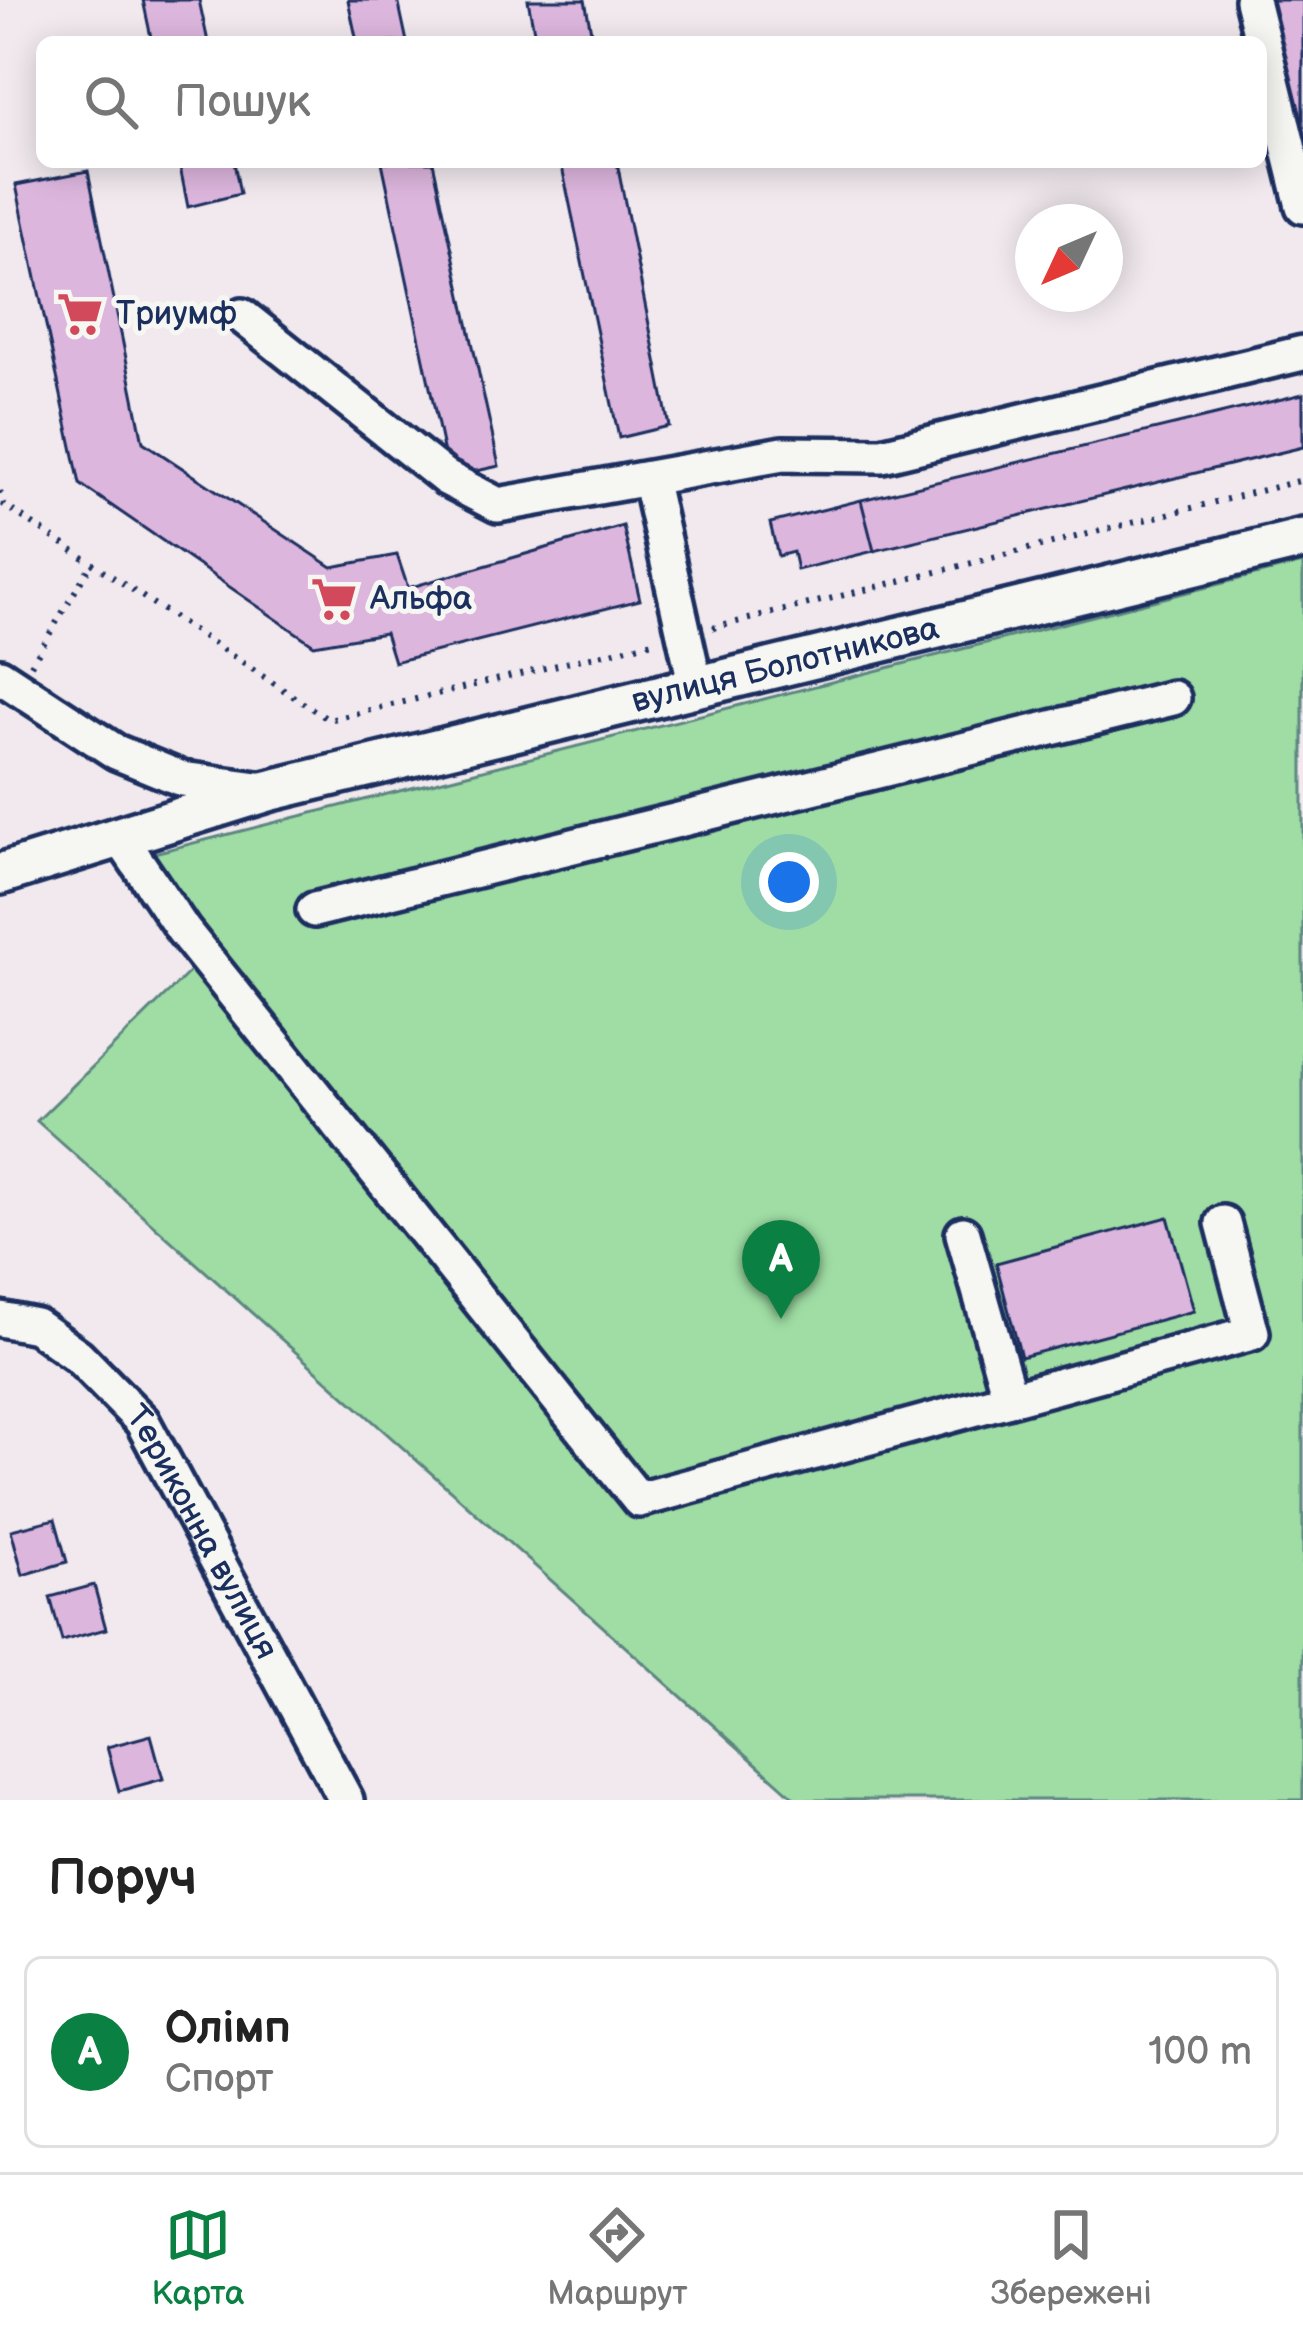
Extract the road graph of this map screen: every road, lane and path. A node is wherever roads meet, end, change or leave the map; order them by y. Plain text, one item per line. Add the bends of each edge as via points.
1 (1252, 0) edge
2 (1261, 36) edge
3 (1267, 61) edge
4 (1303, 206) edge
5 (242, 316) dead end
6 (1303, 353) edge
7 (1303, 480) edge
8 (650, 482) junction
9 (0, 491) edge
10 (1303, 539) edge
11 (92, 563) junction
12 (684, 635) junction
13 (9, 682) edge
14 (696, 687) junction
15 (1173, 698) dead end
16 (268, 790) junction
17 (120, 837) junction
18 (0, 874) edge
19 (314, 910) dead end
20 (1223, 1223) dead end
21 (963, 1234) dead end
22 (0, 1319) edge
23 (1010, 1399) junction
24 (346, 1800) edge

1 - 2 street
3 - 4 street
5 - 8 street via 475,497 518,506
6 - 8 street via 882,455 783,454
7 - 12 path
8 - 12 street
9 - 11 path via 4,506
10 - 14 main road, вулиця Болотникова
11 - 12 path via 329,720
11 - 13 path
12 - 14 street
13 - 16 street via 138,761 182,778
14 - 16 main road, вулиця Болотникова
15 - 19 street
16 - 17 main road, вулиця Болотникова
17 - 18 main road, вулиця Болотникова
17 - 23 street via 183,930 639,1500
20 - 23 street via 1252,1333
21 - 23 street
22 - 24 street, Териконна вулиця via 36,1326 78,1356 142,1421

